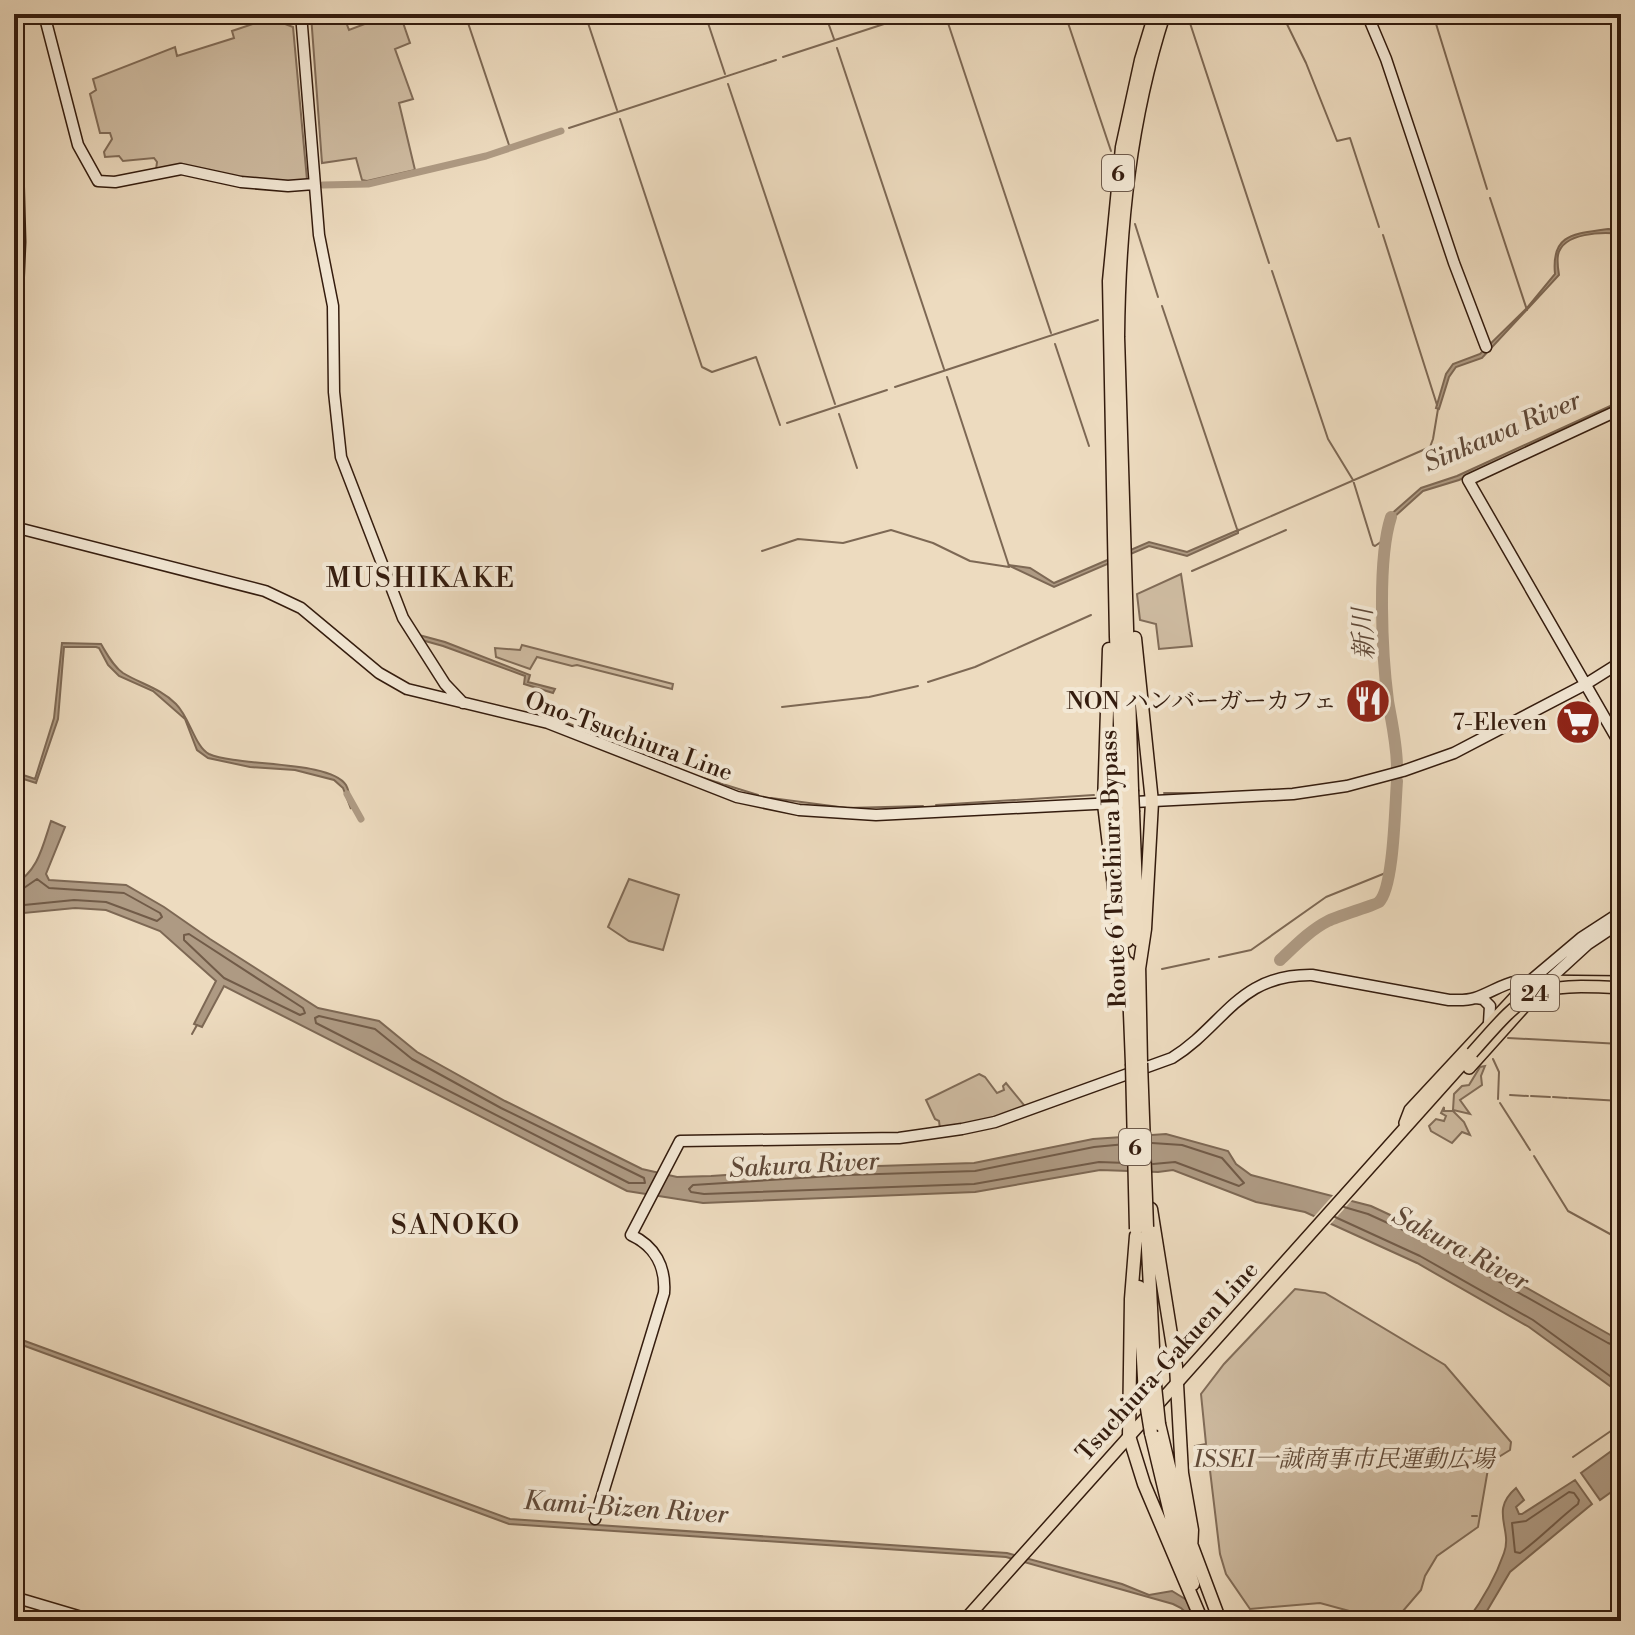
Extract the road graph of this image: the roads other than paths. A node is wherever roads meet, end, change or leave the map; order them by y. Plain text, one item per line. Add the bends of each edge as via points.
1 (44, 14) edge
2 (301, 14) edge
3 (1155, 14) edge
4 (1164, 14) edge
5 (1367, 14) edge
6 (14, 58) edge
7 (314, 184) junction
8 (1113, 337) junction
9 (1486, 347) dead end
10 (14, 359) edge
11 (1621, 409) edge
12 (14, 527) edge
13 (1120, 580) junction
14 (1122, 636) junction
15 (1621, 662) edge
16 (1586, 684) junction
17 (463, 703) junction
18 (1621, 746) edge
19 (1152, 802) junction
20 (1104, 804) junction
21 (1621, 912) edge
22 (1621, 922) edge
23 (1134, 970) junction
24 (1530, 981) junction
25 (1545, 983) junction
26 (1621, 987) edge
27 (1476, 998) junction
28 (1489, 1023) junction
29 (1136, 1064) junction
30 (1399, 1134) junction
31 (1143, 1230) junction
32 (1177, 1382) junction
33 (1155, 1429) junction
34 (1129, 1436) junction
35 (595, 1519) dead end
36 (1191, 1551) junction
37 (1189, 1584) junction
38 (14, 1597) edge
39 (964, 1620) edge
40 (95, 1621) edge
41 (1202, 1621) edge
42 (1209, 1621) edge
43 (1220, 1621) edge

1 - 7 street via 78,145 98,181 181,169 241,182
2 - 7 street
3 - 8 highway, 6 via 1117,180 1109,281
4 - 8 highway, 6 via 1127,175
5 - 9 street
6 - 10 highway via 19,242
7 - 17 street via 333,306 341,457 403,618
8 - 13 highway, 6
11 - 16 street via 1468,480
12 - 17 street, Ono-Tsuchiura Line via 265,591 301,608 393,683
13 - 14 highway, 6 via 1130,602
13 - 14 highway, 6 via 1110,627
14 - 19 highway
14 - 20 highway
14 - 23 highway, Route 6 Tsuchiura Bypass / 6, bridge
15 - 16 street, Ono-Tsuchiura Line
16 - 18 street
16 - 19 street, Ono-Tsuchiura Line via 1454,753 1383,777 1293,794
17 - 20 street, Ono-Tsuchiura Line via 548,723 713,789 781,807 876,815
19 - 20 street, Ono-Tsuchiura Line
19 - 23 highway via 1145,929
20 - 23 highway via 1122,953
21 - 24 street
22 - 25 street
23 - 29 highway, Route 6 Tsuchiura Bypass / 6
24 - 25 main road, 24
24 - 27 street via 1506,984
24 - 28 main road, Tsuchiura-Gakuen Line / 24
25 - 26 main road, 24
25 - 30 main road, Tsuchiura-Gakuen Line / 24 via 1415,1124
26 - 30 main road, 24, bridge via 1562,985 1532,994 1510,1011
27 - 28 street via 1490,1006
27 - 35 street via 1449,1000 1298,975 1248,991 1172,1058 995,1122 899,1138 680,1141 634,1230 656,1256 664,1293
28 - 30 main road, Tsuchiura-Gakuen Line / 24 via 1410,1110
29 - 31 highway, Route 6 Tsuchiura Bypass / 6, bridge
29 - 31 highway, Route 6 Tsuchiura Bypass / 6, bridge
30 - 32 main road, Tsuchiura-Gakuen Line / 24
31 - 32 highway
31 - 33 highway, Route 6 Tsuchiura Bypass / 6, bridge
31 - 34 highway via 1131,1299
32 - 34 main road, Tsuchiura-Gakuen Line / 24
32 - 36 highway
33 - 36 highway, Route 6 Tsuchiura Bypass / 6
33 - 37 highway, Route 6 Tsuchiura Bypass / 6
34 - 37 highway via 1144,1484
34 - 39 main road, Tsuchiura-Gakuen Line / 24
36 - 43 highway, Route 6 Tsuchiura Bypass / 6
37 - 41 highway
37 - 42 highway, Route 6 Tsuchiura Bypass / 6
38 - 40 street

